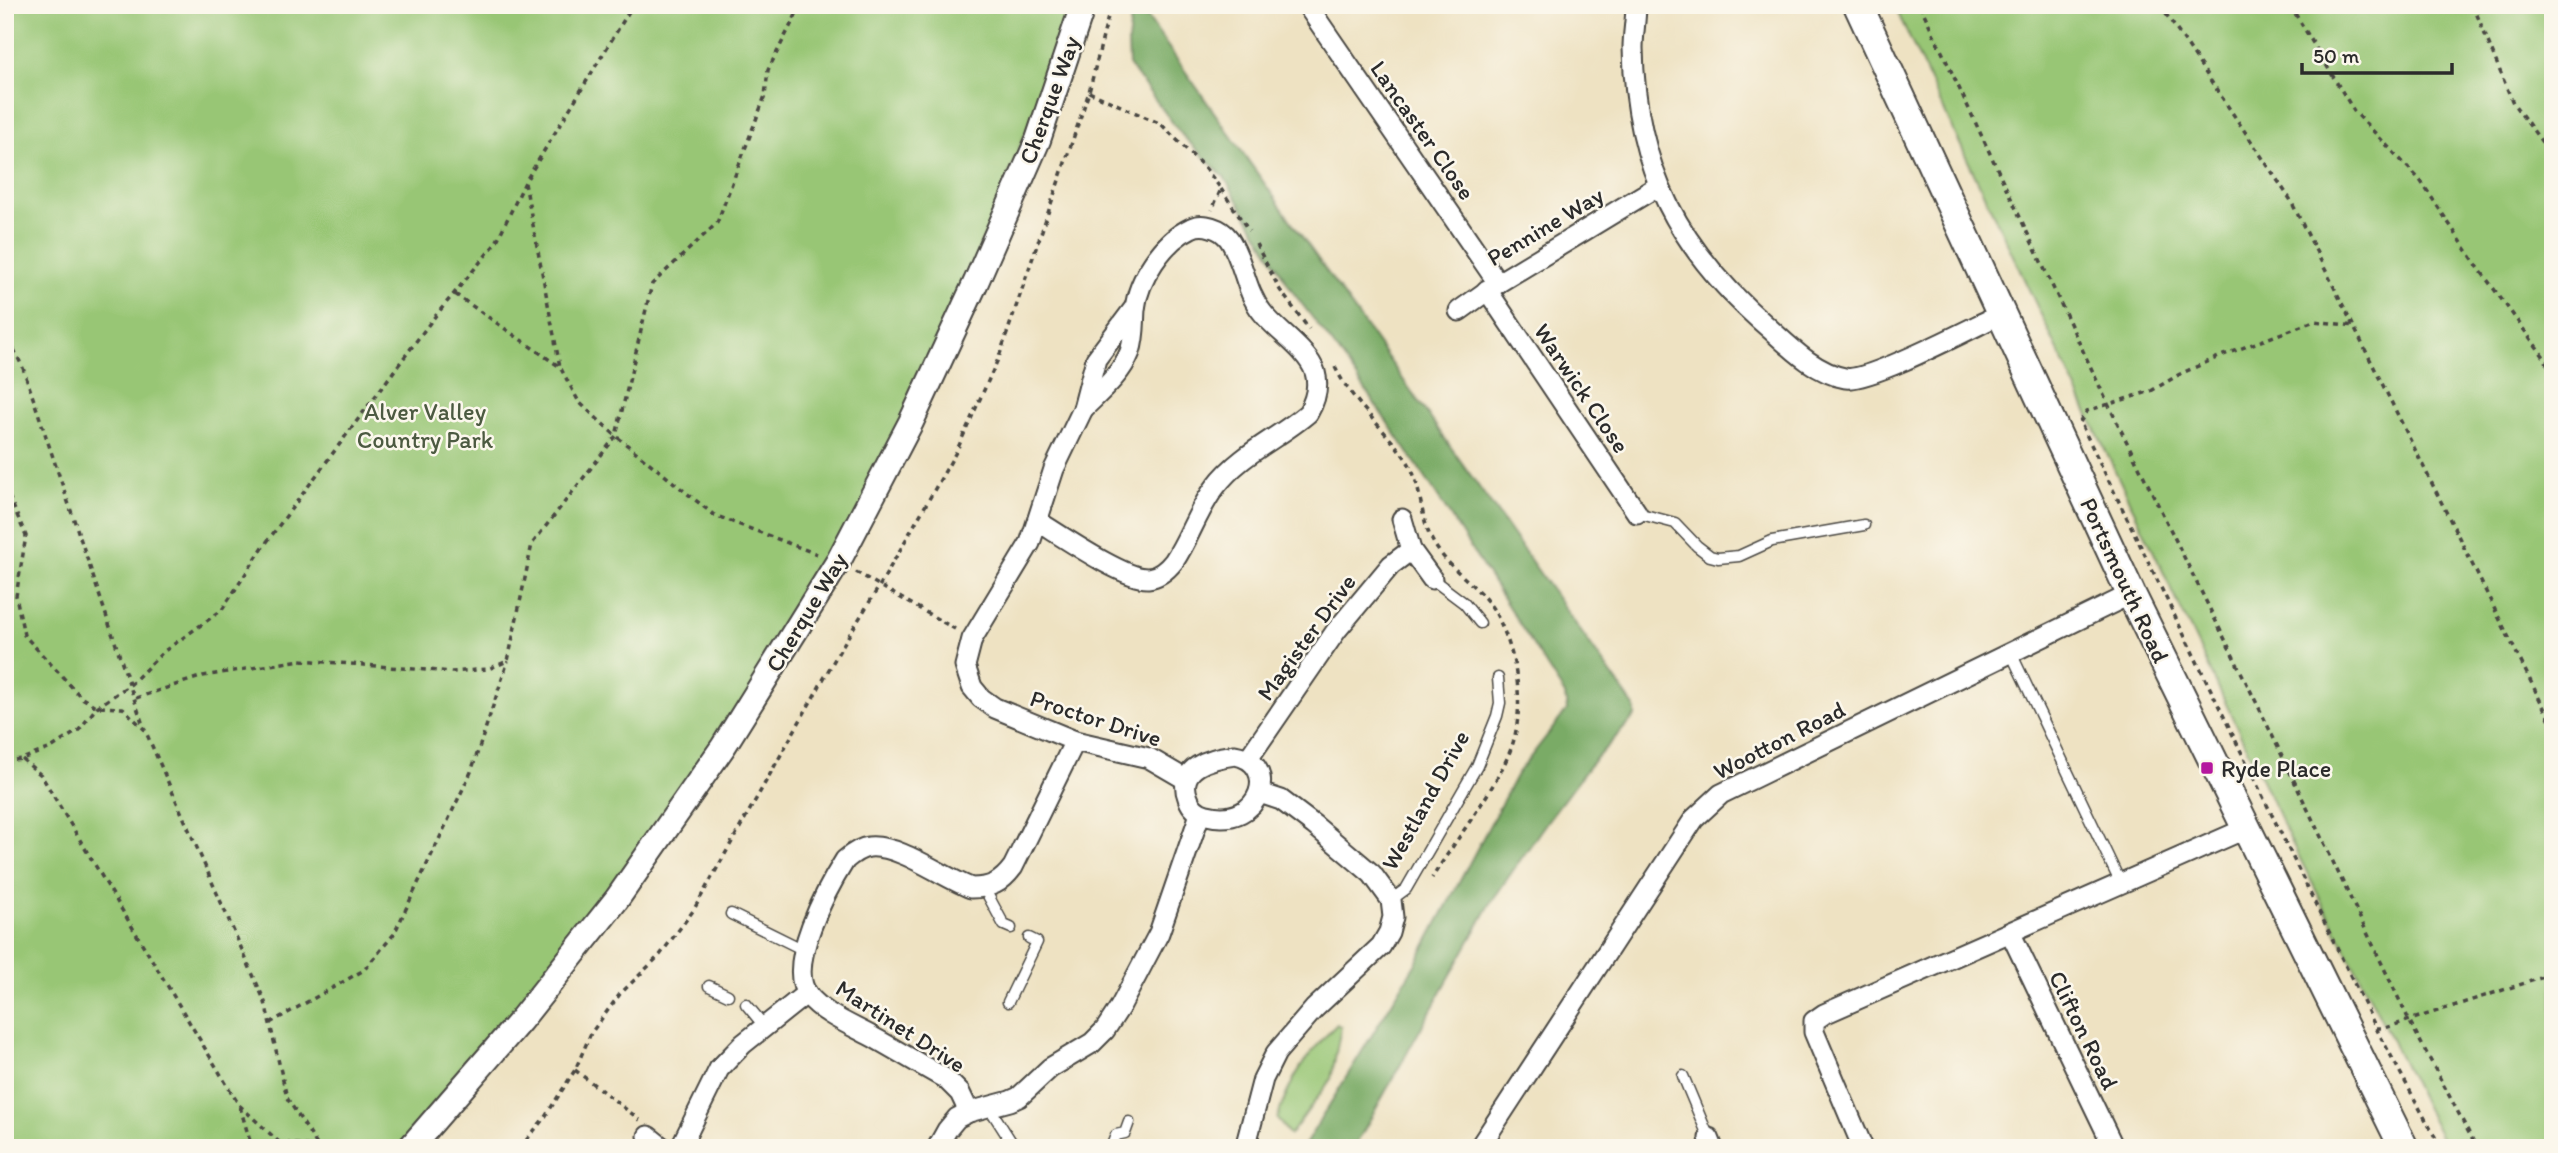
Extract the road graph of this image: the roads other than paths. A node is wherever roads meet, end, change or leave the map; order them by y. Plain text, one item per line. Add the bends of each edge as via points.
1 (1083, 5) edge
2 (1307, 5) edge
3 (1636, 5) edge
4 (1858, 5) edge
5 (1658, 186) junction
6 (1493, 286) junction
7 (1135, 307) junction
8 (1460, 311) dead end
9 (2001, 314) junction
10 (1083, 409) junction
11 (1637, 513) joint
12 (1402, 519) dead end
13 (1038, 522) junction
14 (1864, 525) dead end
15 (1411, 550) junction
16 (1432, 579) joint
17 (2130, 594) junction
18 (1480, 623) dead end
19 (2011, 653) junction
20 (1498, 678) dead end
21 (1074, 741) junction
22 (1248, 759) junction
23 (1185, 779) junction
24 (1260, 793) junction
25 (1200, 814) junction
26 (2247, 828) junction
27 (2121, 884) junction
28 (985, 888) junction
29 (1391, 900) junction
30 (731, 914) dead end
31 (1011, 928) dead end
32 (2011, 934) junction
33 (1029, 938) dead end
34 (804, 950) junction
35 (709, 986) dead end
36 (807, 993) junction
37 (728, 995) dead end
38 (1008, 1002) dead end
39 (746, 1004) dead end
40 (765, 1027) junction
41 (1683, 1076) dead end
42 (989, 1107) junction
43 (969, 1112) junction
44 (1129, 1122) dead end
45 (1711, 1143) edge
46 (410, 1148) edge
47 (680, 1148) edge
48 (937, 1148) edge
49 (1015, 1148) edge
50 (1111, 1148) edge
51 (1245, 1148) edge
52 (1479, 1148) edge
53 (1863, 1148) edge
54 (2114, 1148) edge
55 (2404, 1148) edge

1 - 46 street, Cherque Way via 1038,139 986,258 911,422 838,562 723,747 617,899
2 - 6 street, Lancaster Close
3 - 5 street via 1637,97
4 - 9 main road, Portsmouth Road
5 - 6 street, Pennine Way
5 - 9 street via 1701,258 1747,310 1818,368 1847,379 1875,372
6 - 8 street, Pennine Way
6 - 11 street, Warwick Close
7 - 10 street, Proctor Drive via 1096,359
7 - 10 street, Proctor Drive via 1134,335 1122,368
7 - 13 street, Proctor Drive via 1142,285 1166,247 1191,228 1216,229 1228,239 1260,310 1315,371 1314,402 1298,421 1226,474 1174,560 1156,576 1122,571
9 - 17 main road, Portsmouth Road
10 - 13 street, Proctor Drive via 1054,469
11 - 14 lane via 1675,523 1696,546 1718,558 1739,556 1772,541
12 - 15 street
13 - 21 street, Proctor Drive via 1018,565 972,639 965,666 972,687 995,708
15 - 16 street
15 - 22 street, Magister Drive via 1391,565 1336,631
16 - 18 lane via 1464,603
17 - 19 street, Wootton Road
17 - 26 main road, Portsmouth Road
19 - 27 lane
19 - 52 street, Wootton Road via 1721,794 1706,807
20 - 29 lane, Westland Drive via 1497,716 1477,766 1406,888
21 - 23 street, Proctor Drive via 1149,758
21 - 28 street via 1013,867 997,884
22 - 23 street via 1235,755 1215,758 1194,768
22 - 24 street via 1259,775
23 - 25 street via 1188,800
24 - 25 street via 1241,813
24 - 29 street, Westland Drive via 1281,800 1314,825 1372,874
25 - 42 street via 1159,933 1105,1030 1050,1068 1019,1097
26 - 27 street
26 - 55 main road, Portsmouth Road
27 - 32 street
28 - 31 lane via 1004,925
28 - 34 street, Martinet Drive via 958,883 897,852 868,847 855,852 839,869
29 - 51 street, Westland Drive via 1393,917 1381,946 1314,1009 1276,1053 1263,1079
30 - 34 lane
32 - 53 street via 1814,1021 1814,1032
32 - 54 street, Clifton Road
33 - 38 lane via 1037,942
34 - 36 street, Martinet Drive via 802,973
35 - 37 lane
36 - 40 street
36 - 43 street, Martinet Drive via 835,1016 946,1079
39 - 40 lane
40 - 47 street via 719,1069
41 - 45 lane
42 - 43 street
42 - 49 lane
43 - 48 street via 957,1118
44 - 50 lane

